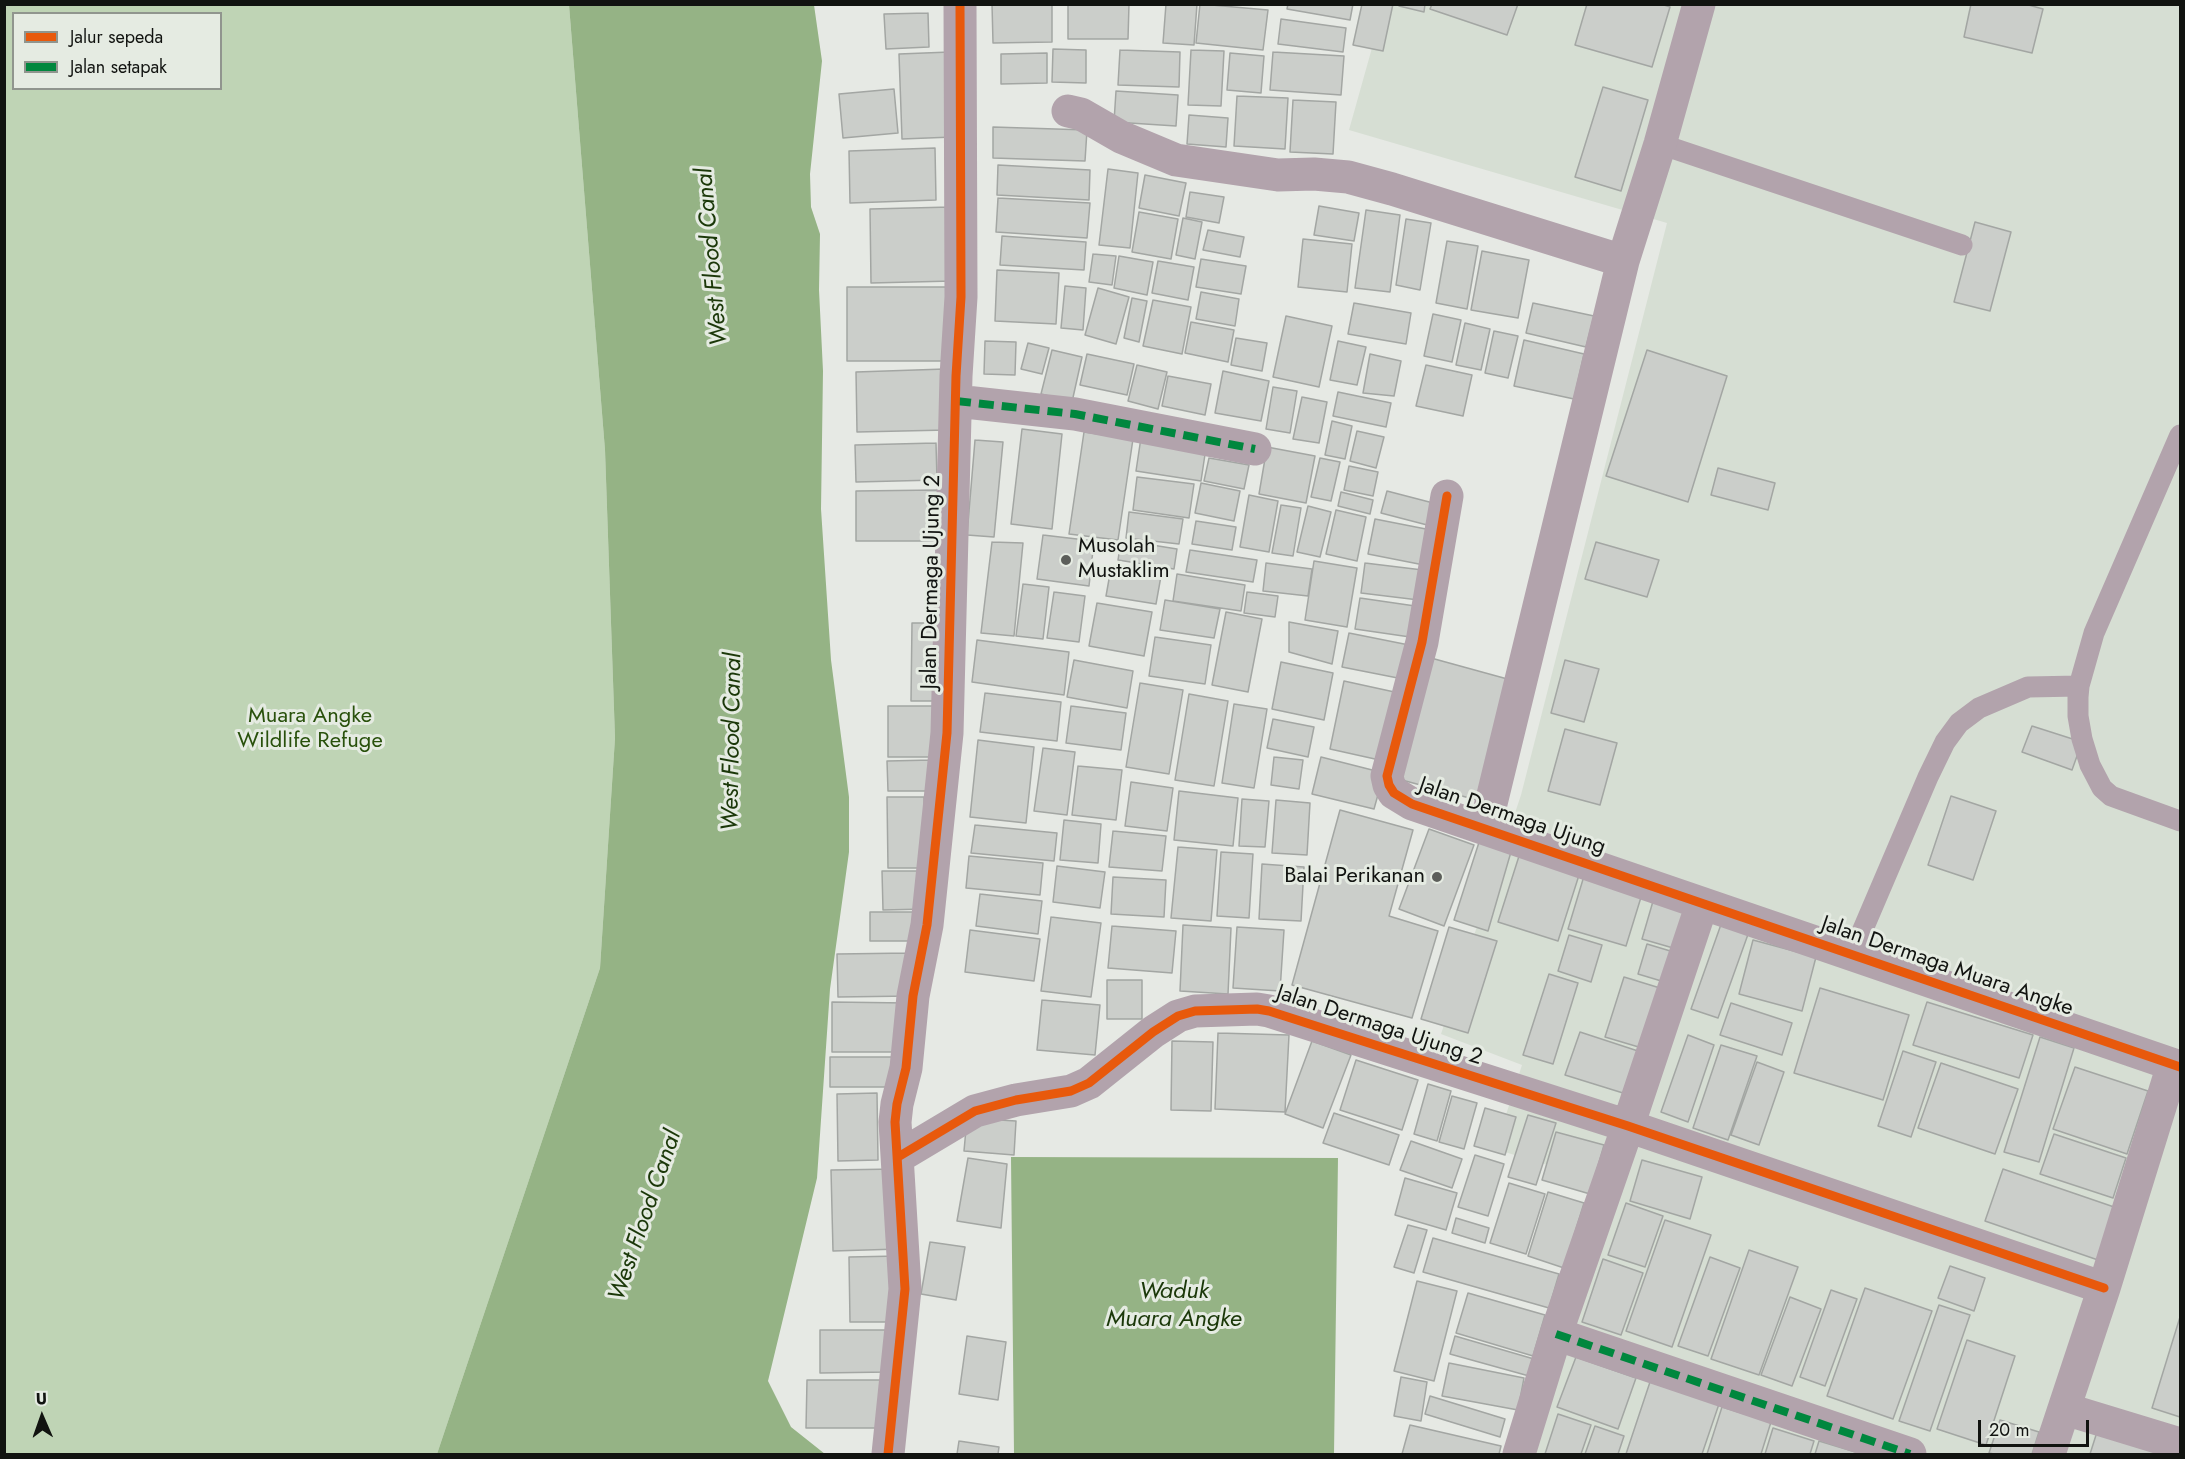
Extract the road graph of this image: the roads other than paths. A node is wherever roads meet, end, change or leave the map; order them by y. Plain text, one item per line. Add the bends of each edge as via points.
1 (960, 4) edge
2 (1699, 4) edge
3 (1068, 111) dead end
4 (1660, 144) junction
5 (1962, 245) dead end
6 (1623, 261) junction
7 (956, 401) junction
8 (2181, 435) edge
9 (1255, 449) dead end
10 (1447, 496) dead end
11 (2079, 686) junction
12 (2181, 821) edge
13 (1485, 828) junction
14 (1702, 904) junction
15 (1852, 955) junction
16 (2177, 1066) edge
17 (1628, 1126) junction
18 (898, 1157) junction
19 (2104, 1288) junction
20 (1556, 1335) junction
21 (2065, 1409) junction
22 (2181, 1444) edge
23 (888, 1455) edge
24 (1519, 1455) edge
25 (1910, 1455) edge
26 (2049, 1455) edge

1 - 7 street, Jalan Dermaga Ujung 2 via 961,297
2 - 4 street
3 - 6 street via 1176,160 1278,175 1348,177
4 - 5 lane
4 - 6 street
6 - 13 street, Jalan Dermaga Ujung
7 - 9 street via 1075,414
7 - 18 street, Jalan Dermaga Ujung 2 via 947,733 927,924 897,1104
8 - 11 lane via 2094,633
10 - 13 street, Jalan Dermaga Ujung via 1422,642 1387,776 1394,793 1402,799
11 - 12 lane via 2082,739 2102,788 2111,796
11 - 15 lane via 2028,687 1979,708 1959,723 1928,777
13 - 14 street, Jalan Dermaga Ujung
14 - 15 street, Jalan Dermaga Muara Angke
14 - 17 street
15 - 16 street, Jalan Dermaga Muara Angke
16 - 19 street
17 - 18 street, Jalan Dermaga Ujung 2 via 1269,1011 1242,1009 1195,1011 1178,1016 1089,1083 1071,1091 975,1111
17 - 19 street, Jalan Dermaga Ujung 2
17 - 20 street
18 - 23 street, Jalan Dermaga Ujung 2 via 905,1288
19 - 21 street
20 - 24 street
20 - 25 street
21 - 22 street
21 - 26 street

